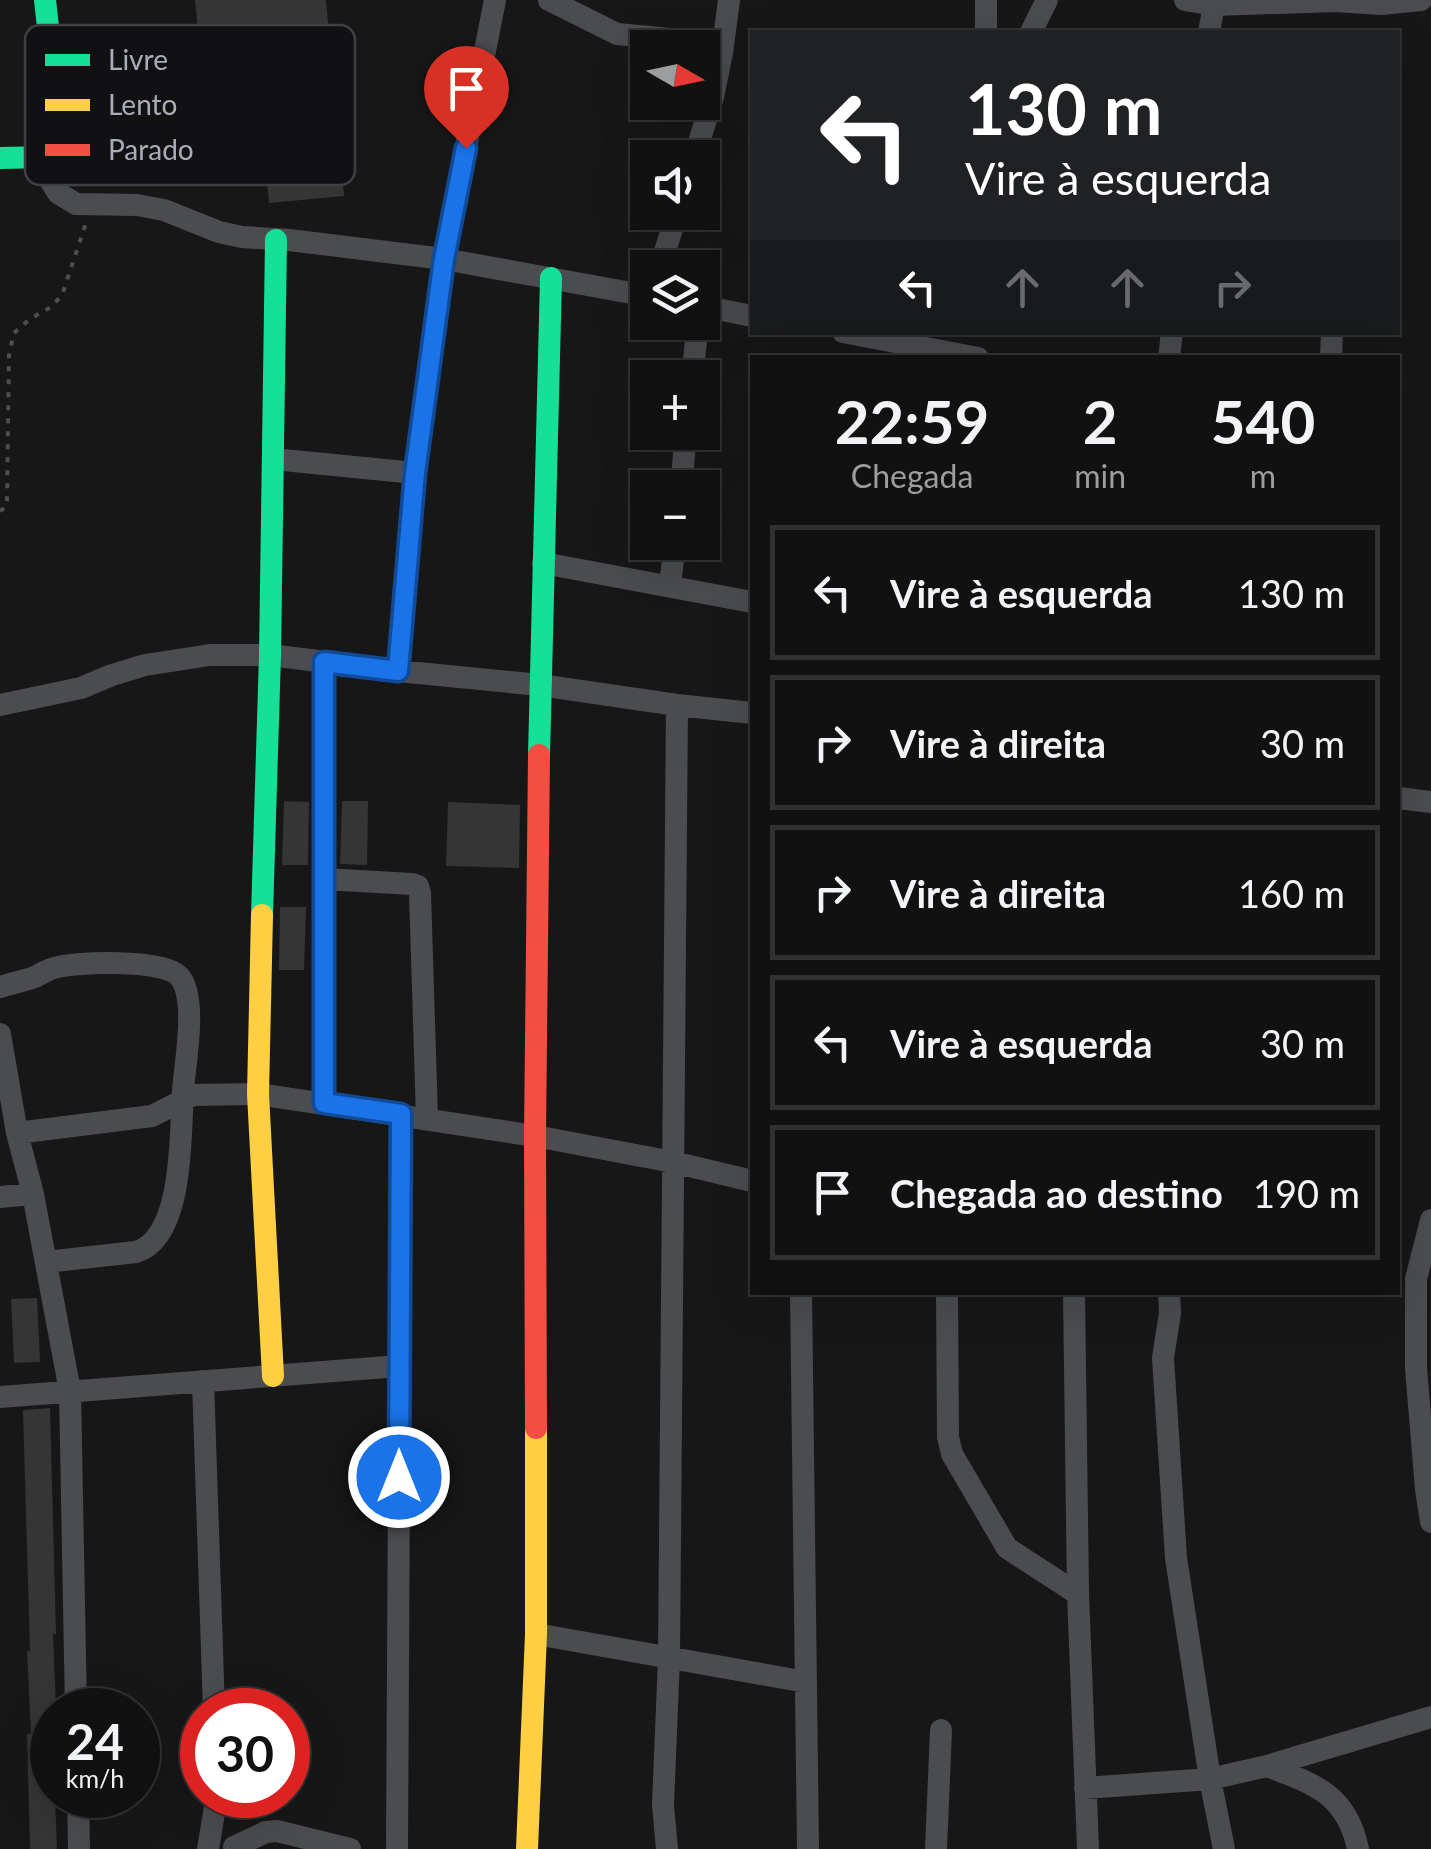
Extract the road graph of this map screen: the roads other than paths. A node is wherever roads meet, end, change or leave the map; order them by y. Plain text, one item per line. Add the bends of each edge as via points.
1 (44, 0) edge
2 (496, 0) edge
3 (548, 0) edge
4 (729, 0) edge
5 (986, 0) edge
6 (1047, 0) edge
7 (1185, 0) edge
8 (1421, 0) edge
9 (1214, 4) junction
10 (47, 25) edge
11 (986, 30) edge
12 (1032, 30) edge
13 (1208, 30) edge
14 (723, 44) junction
15 (700, 140) edge
16 (25, 157) edge
17 (0, 158) edge
18 (53, 185) edge
19 (276, 240) junction
20 (444, 259) junction
21 (551, 278) junction
22 (630, 293) edge
23 (720, 310) edge
24 (750, 316) edge
25 (862, 335) edge
26 (930, 346) edge
27 (968, 355) edge
28 (273, 459) junction
29 (415, 473) junction
30 (673, 560) edge
31 (543, 563) junction
32 (670, 586) junction
33 (750, 602) edge
34 (270, 655) junction
35 (324, 662) junction
36 (398, 671) junction
37 (540, 685) junction
38 (0, 705) edge
39 (677, 705) junction
40 (750, 712) edge
41 (1400, 798) edge
42 (1431, 802) edge
43 (324, 879) junction
44 (0, 987) edge
45 (1, 1050) edge
46 (258, 1094) junction
47 (182, 1101) junction
48 (324, 1103) junction
49 (401, 1114) junction
50 (428, 1118) junction
51 (17, 1132) junction
52 (535, 1136) junction
53 (673, 1162) junction
54 (750, 1181) edge
55 (33, 1194) junction
56 (0, 1197) edge
57 (1431, 1220) edge
58 (46, 1262) junction
59 (801, 1295) edge
60 (947, 1295) edge
61 (1074, 1295) edge
62 (1170, 1295) edge
63 (400, 1366) junction
64 (272, 1376) junction
65 (204, 1381) junction
66 (70, 1391) junction
67 (0, 1396) edge
68 (1431, 1522) edge
69 (1078, 1594) junction
70 (536, 1634) junction
71 (669, 1658) junction
72 (806, 1682) junction
73 (76, 1688) edge
74 (213, 1688) edge
75 (1431, 1717) edge
76 (941, 1730) dead end
77 (1267, 1766) junction
78 (1210, 1780) junction
79 (1084, 1788) junction
80 (78, 1818) edge
81 (214, 1818) edge
82 (224, 1818) edge
83 (235, 1848) edge
84 (78, 1849) edge
85 (208, 1849) edge
86 (350, 1849) edge
87 (397, 1849) edge
88 (527, 1849) edge
89 (667, 1849) edge
90 (808, 1849) edge
91 (936, 1849) edge
92 (1088, 1849) edge
93 (1224, 1849) edge
94 (1358, 1849) edge

1 - 10 street
2 - 20 street
3 - 14 street via 617,34
4 - 14 street
5 - 11 street
6 - 12 street
7 - 9 street
8 - 9 street
9 - 13 street
14 - 15 street
16 - 17 street
18 - 19 street via 76,204 137,204 219,232
19 - 20 street
19 - 28 street
20 - 21 street
20 - 29 street
21 - 22 street
21 - 31 street
23 - 24 street
25 - 26 street
26 - 27 street
28 - 29 street
28 - 34 street
29 - 36 street
30 - 32 street
31 - 32 street
31 - 37 street
32 - 33 street
34 - 35 street
34 - 38 street via 210,654 144,665 81,688
34 - 46 street
35 - 36 street
35 - 43 street
36 - 37 street
37 - 39 street
37 - 52 street
39 - 40 street
39 - 53 street
41 - 42 street
43 - 48 street
43 - 50 street via 418,886
44 - 47 street via 86,963 173,972 182,978 189,1010
45 - 51 street
46 - 47 street
46 - 48 street
46 - 64 street
47 - 51 street via 152,1116
47 - 58 street via 180,1165 155,1240 136,1252
48 - 49 street
49 - 50 street
49 - 63 street
50 - 52 street
51 - 55 street
52 - 53 street
52 - 70 street
53 - 54 street
53 - 71 street
55 - 56 street
55 - 58 street
57 - 68 street via 1416,1280 1416,1368
58 - 66 street
59 - 72 street
60 - 69 street via 952,1454 1007,1548
61 - 69 street
62 - 78 street via 1163,1358 1176,1558
63 - 64 street
63 - 87 street
64 - 65 street
65 - 66 street
65 - 74 street
66 - 67 street
66 - 73 street
69 - 79 street
70 - 71 street
70 - 88 street
71 - 72 street
71 - 89 street
72 - 90 street
75 - 77 street
76 - 91 street
77 - 78 street
77 - 94 street via 1334,1799 1354,1826
78 - 79 street
78 - 93 street
79 - 92 street
80 - 84 street
81 - 85 street
82 - 83 street
83 - 86 street via 276,1831

